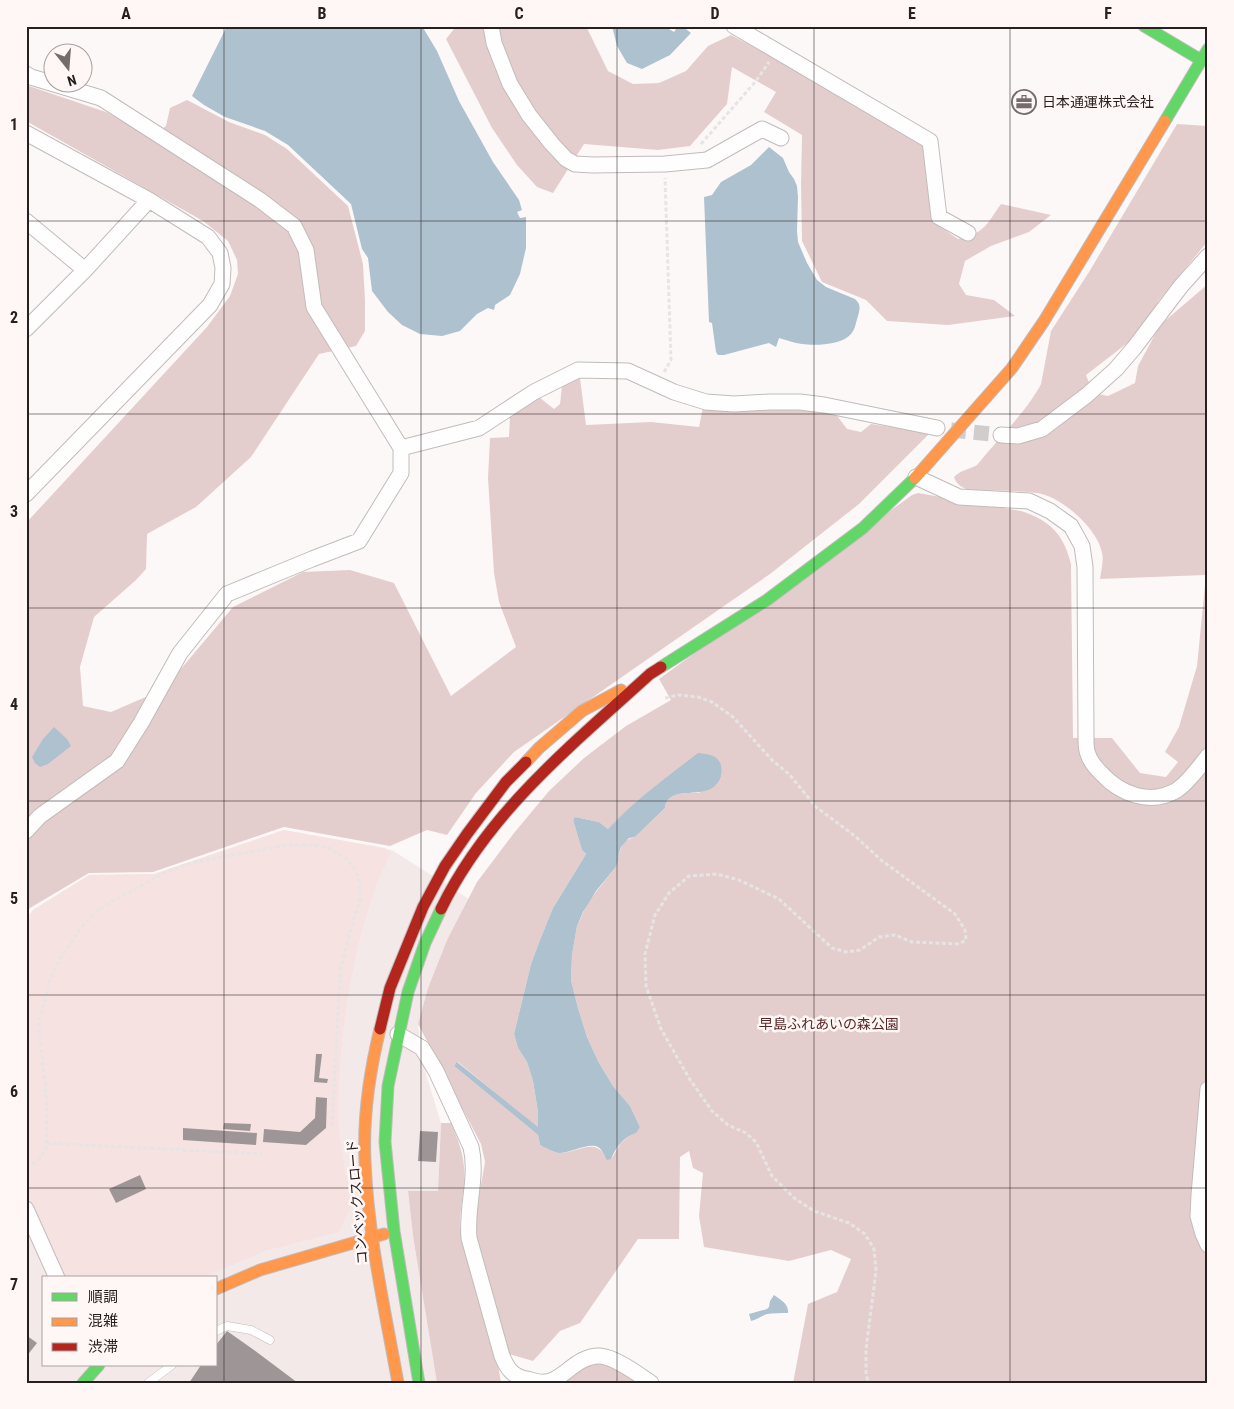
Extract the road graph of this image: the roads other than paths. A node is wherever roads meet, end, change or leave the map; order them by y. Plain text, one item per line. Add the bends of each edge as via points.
1 (491, 26) edge
2 (734, 26) edge
3 (1144, 26) edge
4 (1208, 49) edge
5 (1201, 60) junction
6 (26, 74) edge
7 (26, 133) edge
8 (781, 138) dead end
9 (149, 200) junction
10 (26, 221) edge
11 (968, 233) dead end
12 (1208, 256) edge
13 (85, 270) junction
14 (26, 329) edge
15 (937, 428) tunnel mouth
16 (1002, 435) tunnel mouth
17 (401, 448) junction
18 (916, 477) junction
19 (26, 494) edge
20 (650, 674) junction
21 (1208, 756) edge
22 (26, 831) edge
23 (398, 1034) junction
24 (1208, 1089) edge
25 (26, 1209) edge
26 (394, 1231) junction
27 (372, 1238) junction
28 (1208, 1245) edge
29 (56, 1276) edge
30 (218, 1288) edge
31 (218, 1330) edge
32 (270, 1340) dead end
33 (98, 1366) edge
34 (171, 1366) edge
35 (83, 1383) edge
36 (148, 1383) edge
37 (398, 1383) edge
38 (419, 1383) edge
39 (651, 1383) edge

1 - 8 street via 510,84 552,144 575,164 684,163 707,160 762,129
2 - 11 street via 930,141 939,218
3 - 5 street
4 - 5 street
5 - 18 street via 1039,329 1012,368
6 - 17 street via 101,98 260,200 294,226 306,250 314,307
7 - 9 street
9 - 13 street
9 - 19 street via 208,237 220,253 222,284 210,305
10 - 13 street
12 - 16 street via 1116,369 1042,429 1018,436
13 - 14 street
15 - 17 street via 824,404 706,402 674,392 628,371 578,370 534,392 478,428
17 - 22 street via 401,473 359,541 227,594 180,653 117,761 40,816
18 - 20 street via 862,528 767,600
18 - 21 street via 959,497 1029,501 1071,526 1082,546 1085,567 1087,754 1109,782 1123,792 1144,798 1159,797 1177,790
20 - 23 street via 551,763 483,841 453,885 425,943
20 - 27 street, コンベックスロード via 582,711 539,748 506,782 467,834 423,907 390,988 370,1081 365,1161
23 - 26 street via 388,1086 385,1142
23 - 39 street via 422,1048 471,1147 474,1160 469,1238 502,1356 510,1371 518,1377 545,1382 584,1359 601,1356 611,1358
24 - 28 street via 1198,1216
25 - 29 street
26 - 27 street
26 - 38 street
27 - 30 street via 260,1270
27 - 37 street, コンベックスロード
31 - 32 lane via 227,1326 251,1330
33 - 35 street
34 - 36 lane

